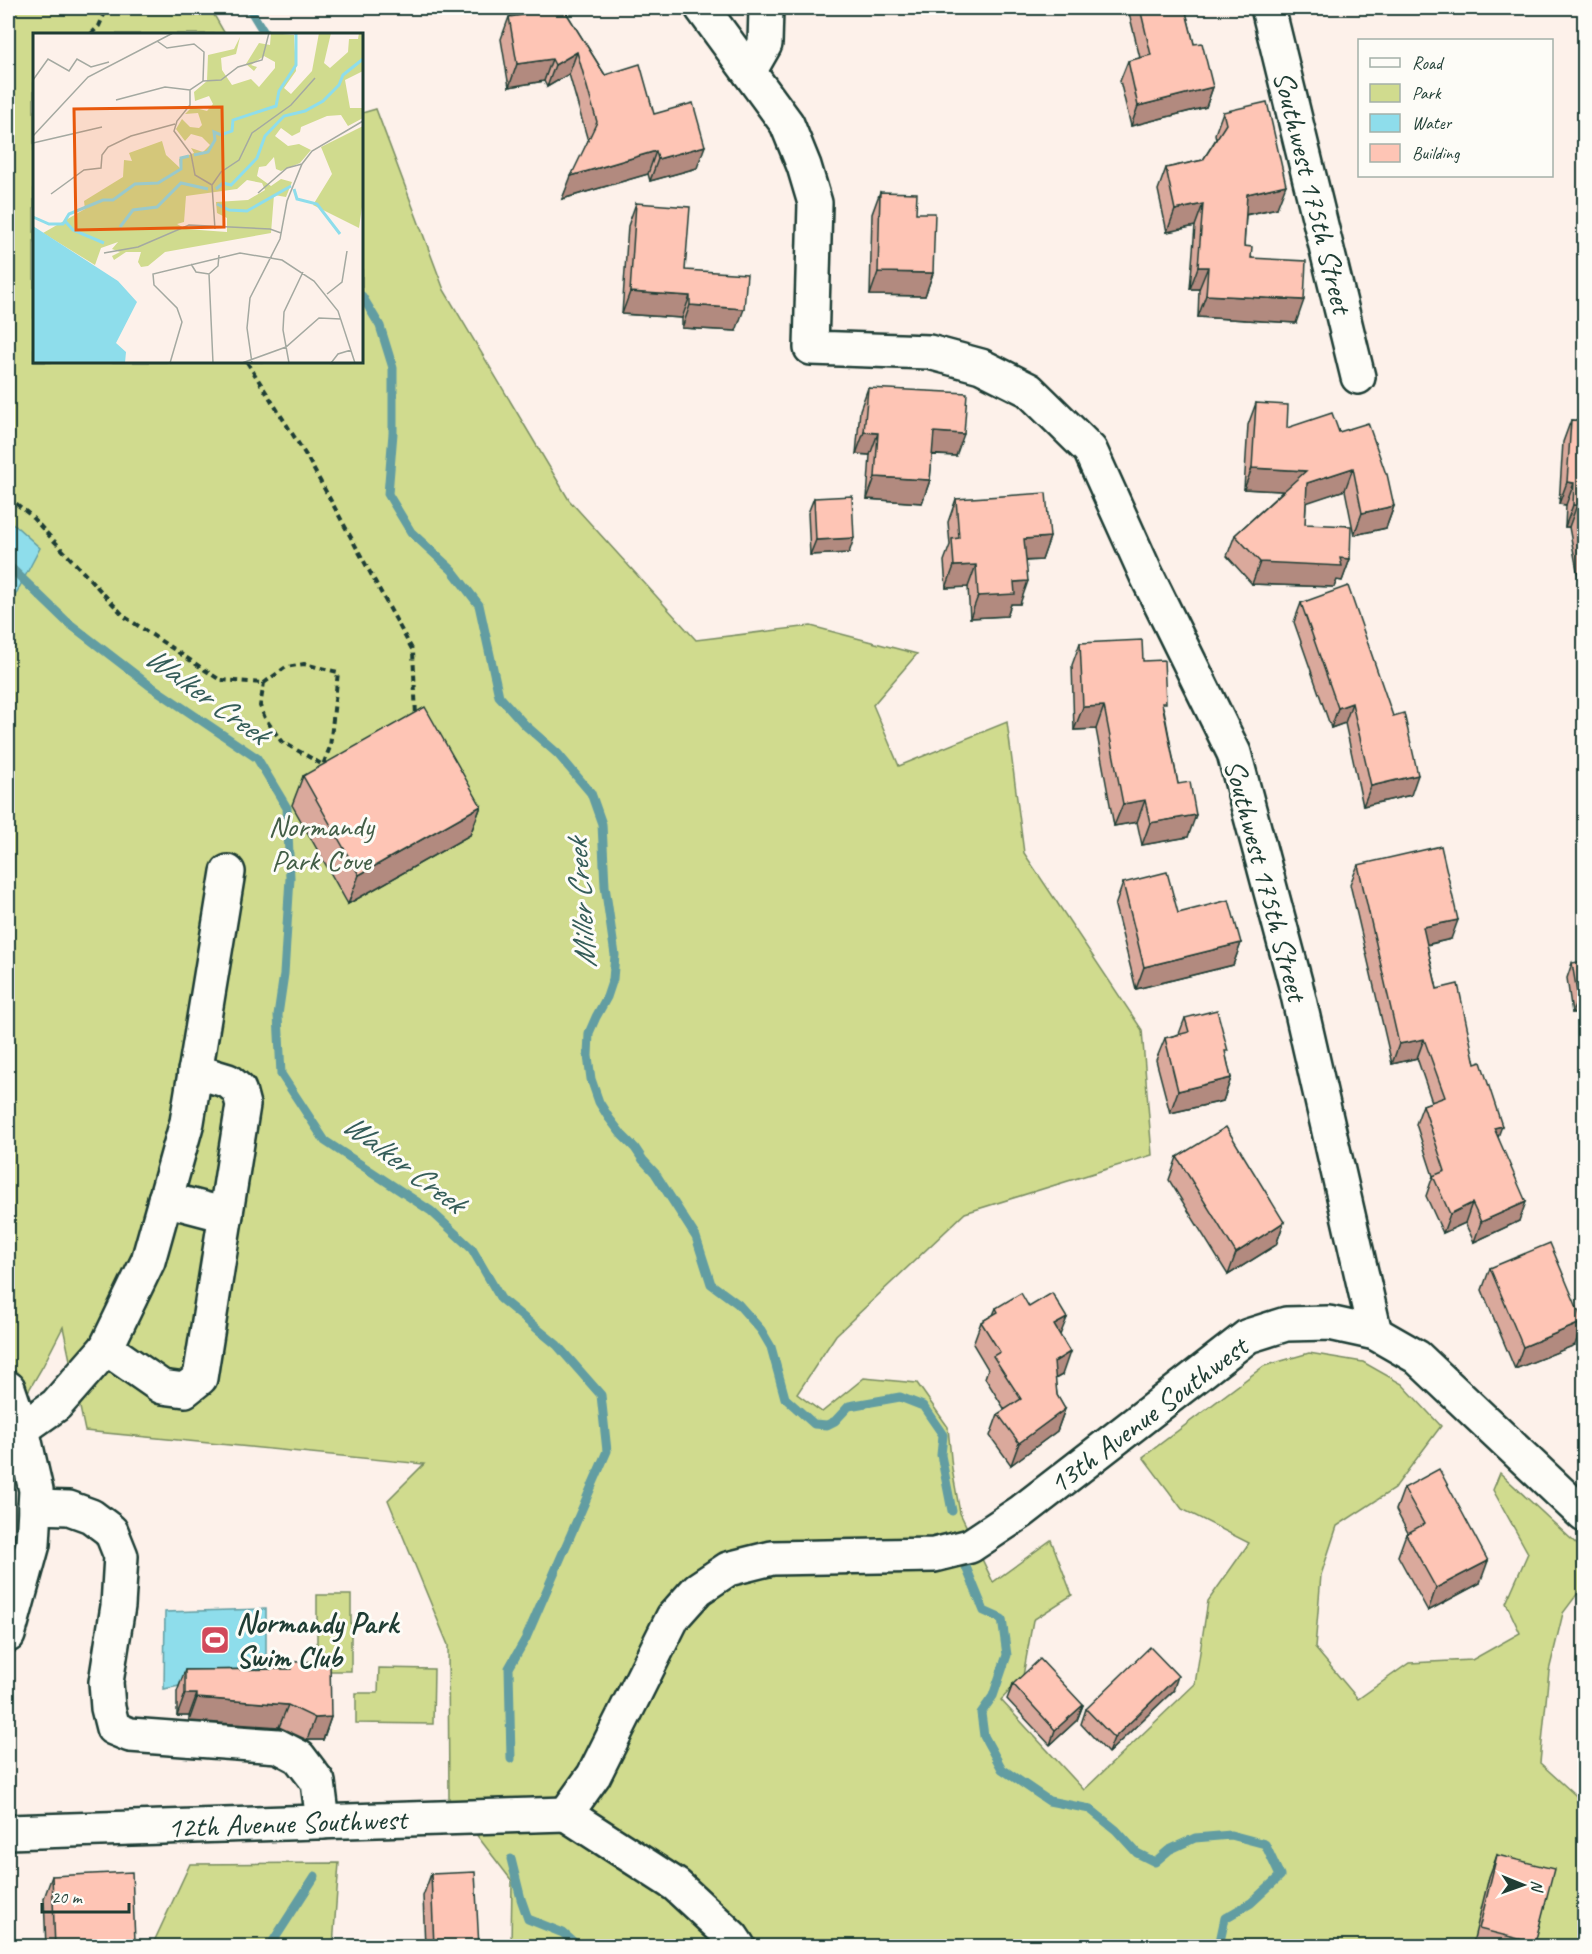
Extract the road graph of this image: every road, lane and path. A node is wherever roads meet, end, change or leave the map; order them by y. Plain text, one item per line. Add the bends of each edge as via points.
1 (107, 8) edge
2 (702, 8) edge
3 (766, 8) edge
4 (1268, 8) edge
5 (92, 33) edge
6 (749, 72) junction
7 (248, 363) edge
8 (1358, 377) dead end
9 (8, 497) edge
10 (264, 683) junction
11 (416, 719) edge
12 (323, 765) junction
13 (332, 772) edge
14 (228, 872) dead end
15 (195, 1071) junction
16 (165, 1199) junction
17 (226, 1215) junction
18 (1375, 1333) junction
19 (106, 1348) junction
20 (8, 1388) edge
21 (22, 1429) junction
22 (35, 1507) junction
23 (1584, 1515) edge
24 (8, 1635) edge
25 (566, 1814) junction
26 (323, 1822) junction
27 (8, 1832) edge
28 (738, 1947) edge

1 - 5 path
2 - 6 street
3 - 6 street via 765,45
4 - 8 street, Southwest 175th Street
6 - 18 street, Southwest 175th Street via 787,124 815,204 811,348 929,352 981,366 1029,390 1090,450 1234,753 1295,982
7 - 11 path via 307,457 413,651
9 - 10 path via 125,616 220,680
10 - 12 path via 260,706 281,741
10 - 12 path via 286,667 304,664 338,672 330,747
12 - 13 path
14 - 15 street
15 - 16 street via 187,1122
15 - 17 street via 228,1081 238,1090 243,1105
16 - 17 street
16 - 19 street via 148,1261
17 - 19 street via 200,1378 185,1389 162,1387
18 - 23 street, 13th Avenue Southwest via 1417,1357
18 - 25 street, 13th Avenue Southwest via 1329,1323 1286,1324 1248,1336 1021,1512 970,1546 934,1555 772,1558 728,1569 698,1589 673,1617 594,1775
19 - 21 street via 56,1405
20 - 21 street
21 - 22 street via 36,1490
22 - 24 street via 33,1544
22 - 26 street via 69,1508 90,1516 111,1531 121,1556 106,1682 113,1728 130,1735 278,1746 299,1757 318,1782
25 - 26 street, 12th Avenue Southwest
25 - 28 street via 676,1885
26 - 27 street, 12th Avenue Southwest

